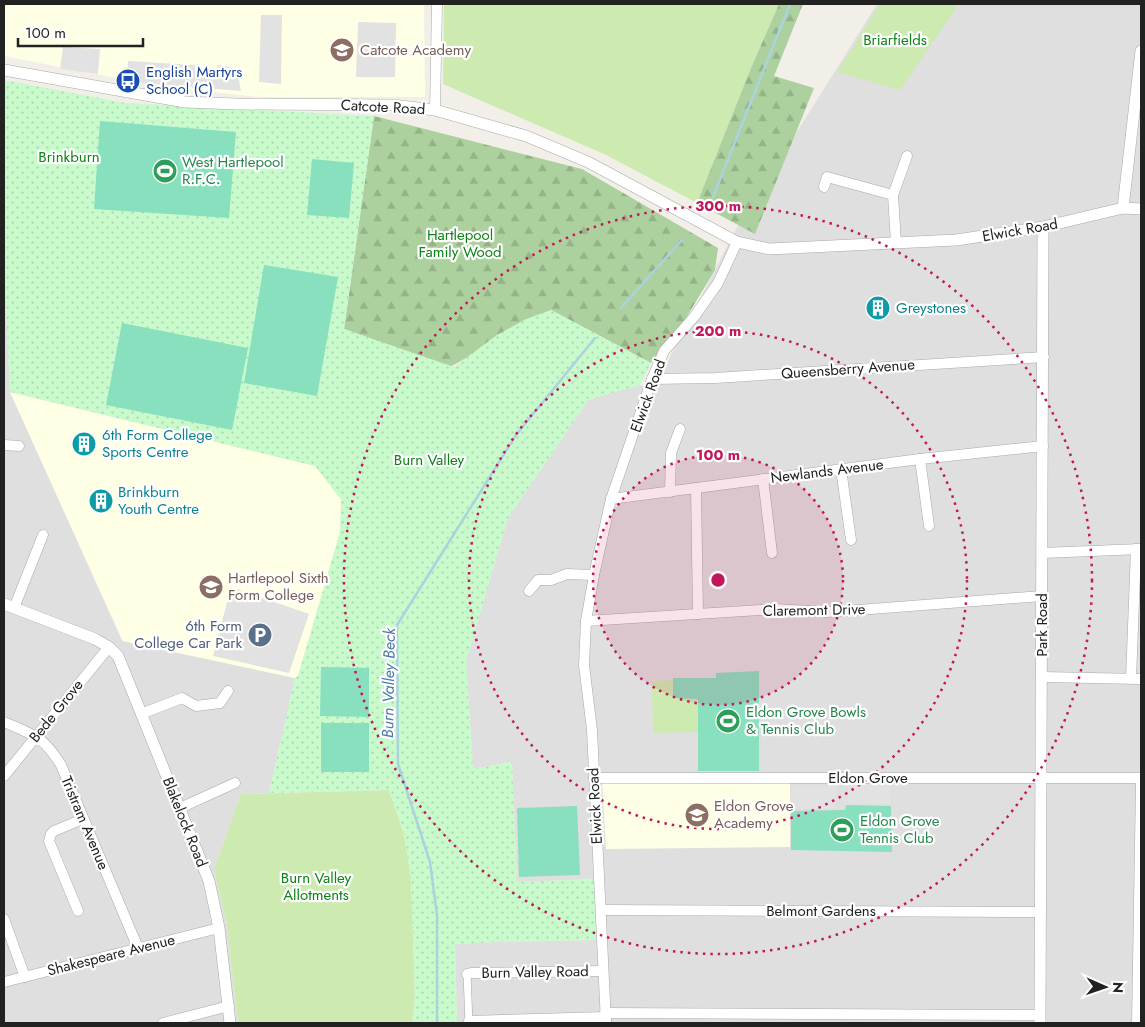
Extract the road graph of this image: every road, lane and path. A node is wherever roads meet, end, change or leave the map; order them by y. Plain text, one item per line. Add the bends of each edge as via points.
1 (437, 4) edge
2 (1141, 52) edge
3 (4, 70) edge
4 (435, 110) junction
5 (907, 156) dead end
6 (830, 166) dead end
7 (893, 195) junction
8 (1122, 208) junction
9 (1141, 209) edge
10 (1043, 227) junction
11 (737, 242) junction
12 (896, 243) junction
13 (1044, 357) junction
14 (652, 379) junction
15 (688, 438) dead end
16 (4, 445) edge
17 (19, 446) dead end
18 (1043, 446) junction
19 (920, 459) junction
20 (841, 469) junction
21 (763, 479) junction
22 (696, 488) junction
23 (670, 492) junction
24 (611, 499) junction
25 (928, 526) dead end
26 (43, 535) dead end
27 (851, 540) dead end
28 (1139, 549) edge
29 (772, 553) dead end
30 (1042, 553) junction
31 (594, 575) junction
32 (529, 591) dead end
33 (1042, 596) junction
34 (9, 606) edge
35 (698, 614) junction
36 (586, 621) junction
37 (109, 646) junction
38 (1042, 677) junction
39 (1136, 679) edge
40 (228, 691) dead end
41 (141, 714) junction
42 (4, 722) edge
43 (37, 736) junction
44 (4, 776) edge
45 (594, 778) junction
46 (1141, 778) edge
47 (1042, 779) junction
48 (235, 783) dead end
49 (1141, 784) edge
50 (180, 808) junction
51 (83, 818) junction
52 (601, 910) junction
53 (78, 911) dead end
54 (1042, 912) junction
55 (4, 919) edge
56 (219, 928) junction
57 (138, 948) junction
58 (603, 971) junction
59 (467, 974) joint
60 (25, 977) junction
61 (4, 982) edge
62 (229, 1006) junction
63 (606, 1018) edge
64 (1040, 1019) edge
65 (469, 1022) edge
66 (163, 1023) edge
67 (230, 1023) edge
68 (1137, 1023) edge

1 - 4 street
2 - 8 street
3 - 4 street, Catcote Road via 185,102 392,105
4 - 11 street, Catcote Road via 526,136 588,162
5 - 7 street
6 - 7 street via 825,182
7 - 12 street
8 - 9 street, Elwick Road
8 - 10 street, Elwick Road
10 - 12 street, Elwick Road via 956,240
10 - 13 street, Park Road
11 - 12 street, Elwick Road via 769,248
11 - 14 street, Elwick Road via 718,283 664,351
13 - 14 street, Queensberry Avenue
13 - 18 street, Park Road
14 - 24 street, Elwick Road
15 - 23 street via 678,434 671,453
16 - 17 street
18 - 19 street, Newlands Avenue
18 - 30 street, Park Road
19 - 20 street, Newlands Avenue
19 - 25 street
20 - 21 street, Newlands Avenue
20 - 27 street
21 - 22 street, Newlands Avenue
21 - 29 street
22 - 23 street, Newlands Avenue
22 - 35 street
23 - 24 street, Newlands Avenue
24 - 31 street, Elwick Road
26 - 34 street
28 - 30 street
28 - 39 street
30 - 33 street, Park Road
31 - 32 street via 567,574 551,580 537,575
31 - 36 street, Elwick Road
33 - 35 street, Claremont Drive via 827,612 774,609
33 - 38 street, Park Road
34 - 37 street
35 - 36 street, Claremont Drive
36 - 45 street, Elwick Road via 584,665
37 - 41 street, Blakelock Road via 118,656
37 - 43 street, Bede Grove
38 - 39 street
38 - 47 street, Park Road
40 - 41 street via 220,702 196,706 182,698
41 - 50 street, Blakelock Road
42 - 43 street, Tristram Avenue
43 - 44 street, Bede Grove
43 - 51 street, Tristram Avenue via 49,746 61,765
45 - 47 street, Eldon Grove
45 - 52 street, Elwick Road
46 - 47 street, Eldon Grove
47 - 54 street, Park Road
48 - 50 street
49 - 68 street
50 - 56 street, Blakelock Road via 209,882
51 - 53 street via 54,831 49,841
51 - 57 street, Tristram Avenue
52 - 54 street, Belmont Gardens
52 - 58 street, Elwick Road
54 - 64 street, Park Road
55 - 60 street
56 - 57 street, Shakespeare Avenue
56 - 62 street, Blakelock Road
57 - 60 street, Shakespeare Avenue
58 - 59 street, Burn Valley Road
58 - 63 street, Elwick Road
59 - 65 street
60 - 61 street, Shakespeare Avenue
62 - 66 street
62 - 67 street, Blakelock Road
63 - 64 street
63 - 65 street

